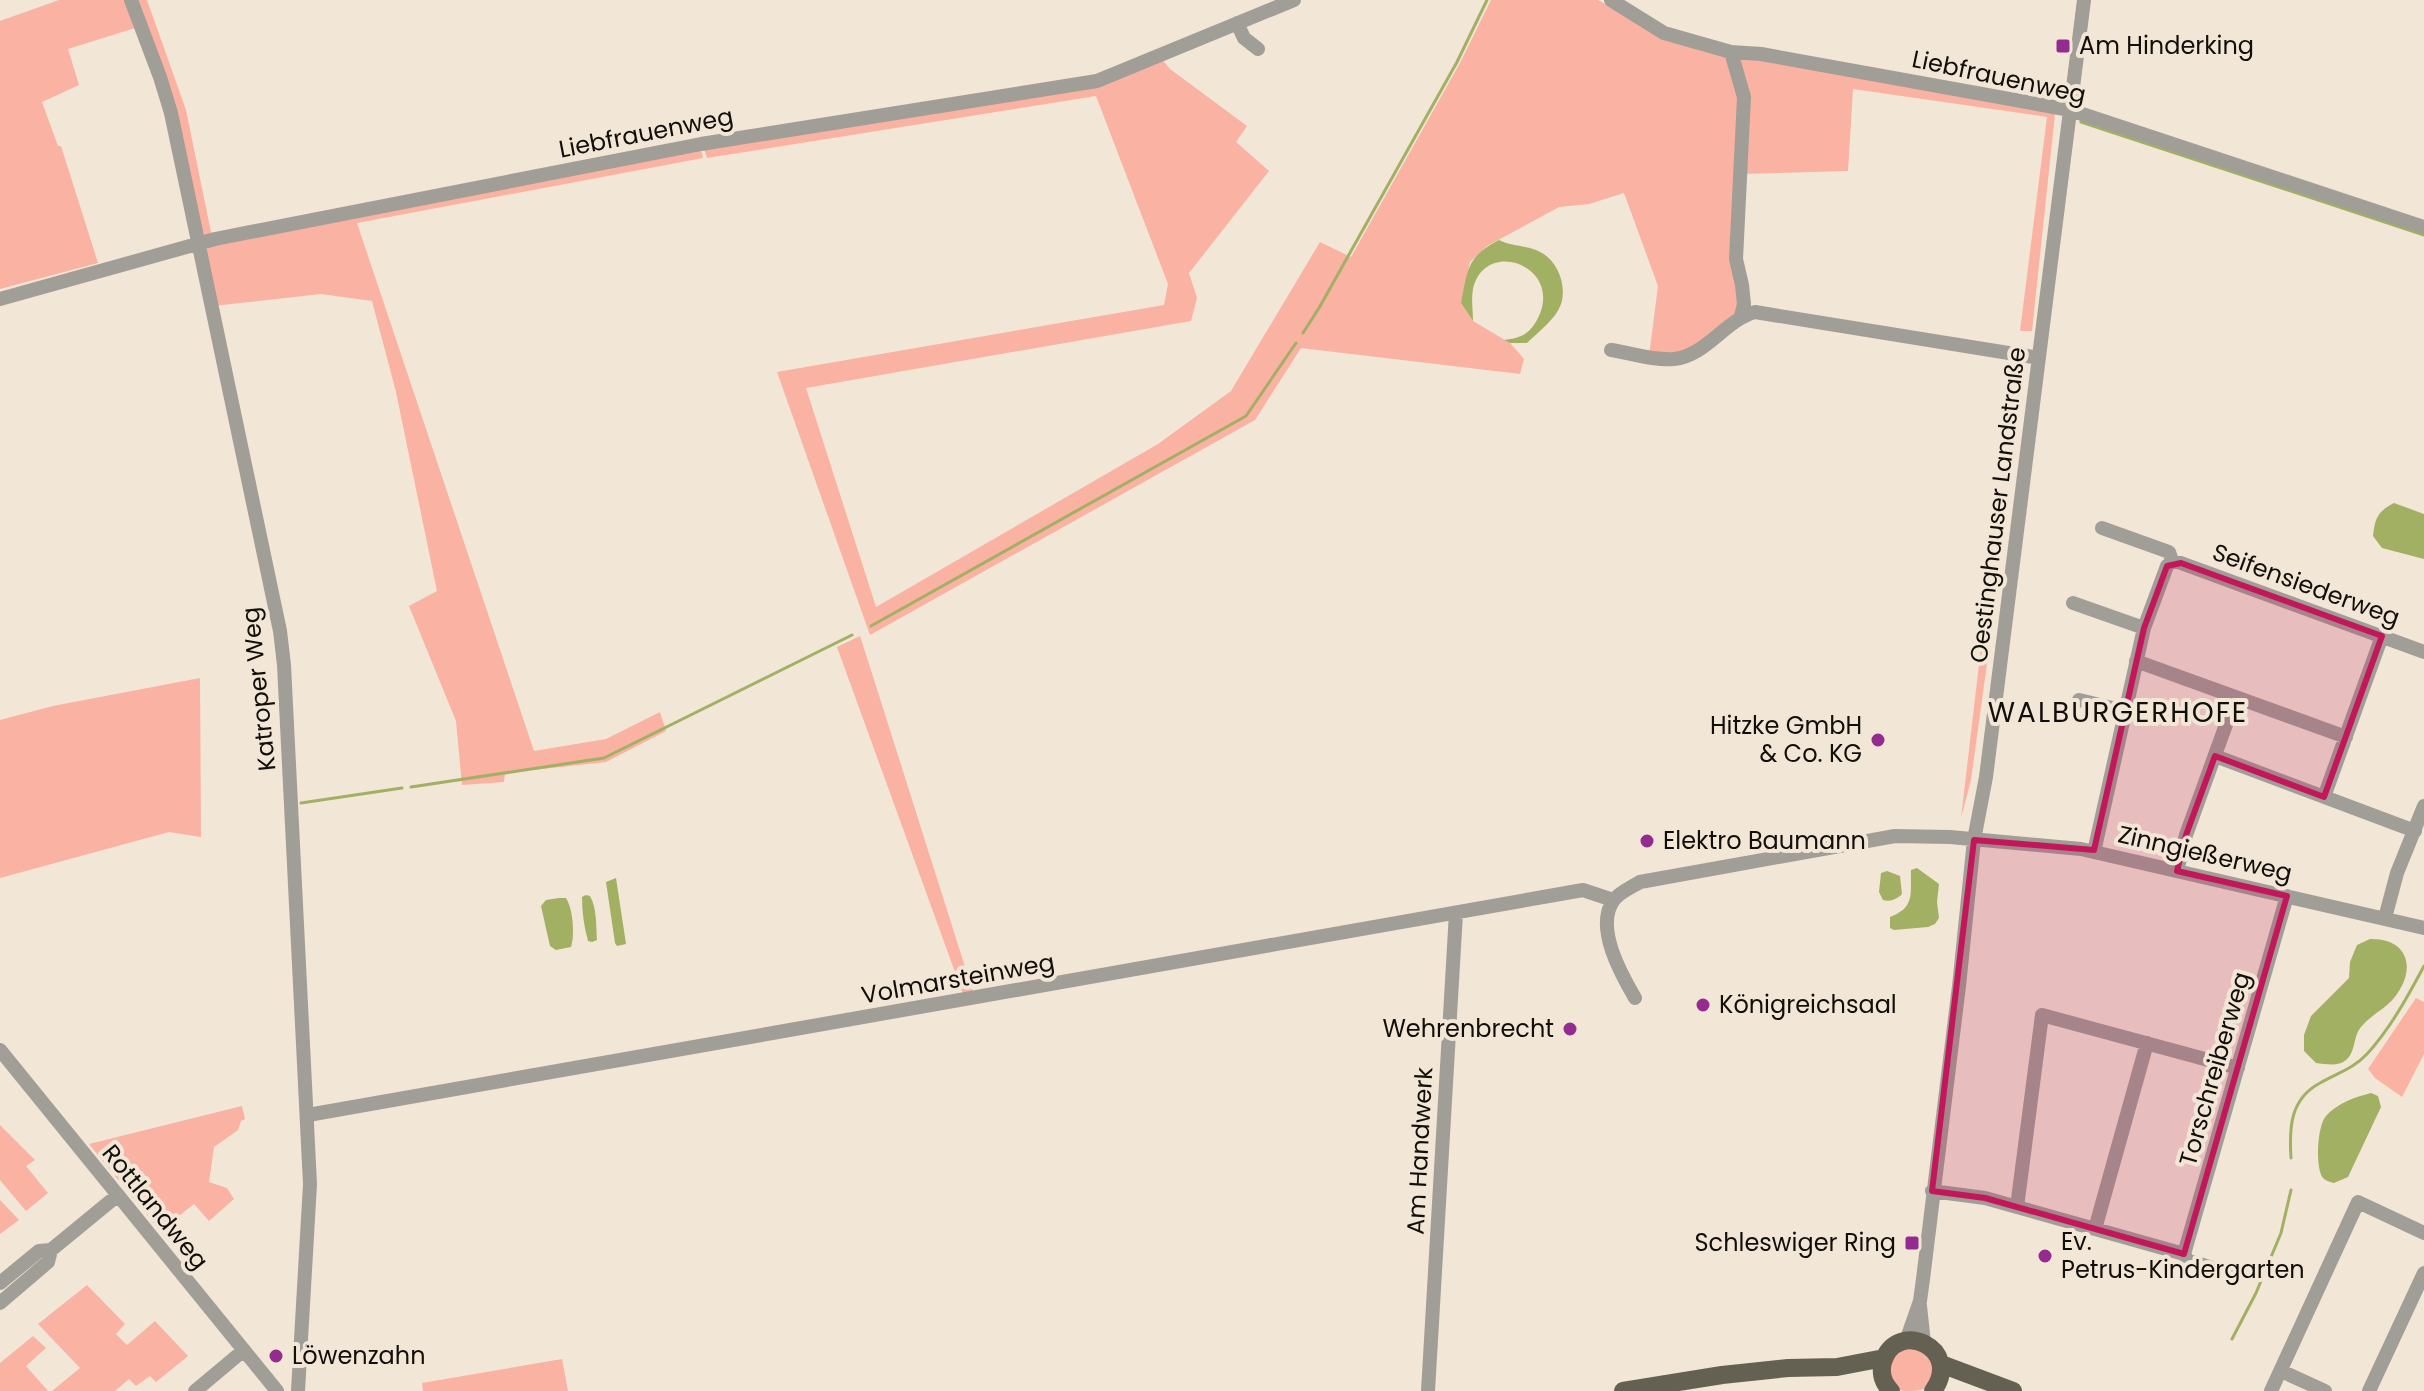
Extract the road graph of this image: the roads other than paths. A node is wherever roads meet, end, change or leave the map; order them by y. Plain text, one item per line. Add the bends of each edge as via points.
1 (131, 0) edge
2 (1294, 0) edge
3 (1611, 0) edge
4 (2084, 0) edge
5 (1237, 23) junction
6 (1258, 49) dead end
7 (1731, 52) junction
8 (2070, 110) junction
9 (2424, 227) edge
10 (198, 245) junction
11 (0, 299) edge
12 (1741, 316) junction
13 (1611, 350) dead end
14 (2039, 358) junction
15 (2102, 528) dead end
16 (2172, 561) junction
17 (2073, 603) dead end
18 (2144, 628) junction
19 (2382, 636) junction
20 (2424, 652) edge
21 (2136, 661) junction
22 (2236, 697) junction
23 (2079, 700) dead end
24 (2125, 711) junction
25 (2346, 737) junction
26 (2215, 756) junction
27 (2324, 797) junction
28 (2424, 806) edge
29 (2415, 831) junction
30 (1974, 840) junction
31 (2094, 852) junction
32 (2177, 871) junction
33 (2287, 896) junction
34 (1613, 900) junction
35 (1456, 913) junction
36 (2385, 918) junction
37 (2424, 928) edge
38 (1635, 998) dead end
39 (2147, 1043) junction
40 (0, 1050) edge
41 (2238, 1068) junction
42 (308, 1115) junction
43 (1932, 1191) junction
44 (118, 1195) junction
45 (2017, 1207) junction
46 (2095, 1229) junction
47 (2424, 1233) edge
48 (51, 1250) junction
49 (2184, 1254) junction
50 (2424, 1273) edge
51 (2231, 1274) dead end
52 (0, 1283) edge
53 (0, 1303) edge
54 (1915, 1342) junction
55 (244, 1350) junction
56 (1884, 1358) junction
57 (1837, 1367) junction
58 (2281, 1371) junction
59 (1937, 1379) edge
60 (1886, 1385) edge
61 (195, 1391) edge
62 (277, 1391) edge
63 (298, 1391) edge
64 (1428, 1391) edge
65 (1623, 1391) edge
66 (2013, 1391) edge
67 (2271, 1391) edge
68 (2325, 1391) edge
69 (2369, 1391) edge

1 - 10 street, Katroper Weg via 171,113
2 - 5 street, Liebfrauenweg
3 - 7 street, Liebfrauenweg via 1664,33
4 - 8 street, Oestinghauser Landstraße
5 - 6 street
5 - 10 street, Liebfrauenweg via 1097,81 701,144
7 - 8 street, Liebfrauenweg
7 - 12 street via 1744,97 1736,259 1744,304
8 - 9 street, Liebfrauenweg
8 - 14 street, Oestinghauser Landstraße
10 - 11 street, Liebfrauenweg
10 - 42 street, Katroper Weg via 280,631
12 - 13 street via 1692,354 1676,359
12 - 14 street via 1755,312
14 - 30 street, Oestinghauser Landstraße
15 - 16 street, Seifensiederweg via 2169,552
16 - 18 street
16 - 19 street, Seifensiederweg
17 - 18 street
18 - 21 street
19 - 20 street, Seifensiederweg
19 - 25 street
21 - 22 street
21 - 24 street
22 - 25 street
22 - 26 street
23 - 24 street
24 - 31 street
25 - 27 street
26 - 27 street
26 - 32 street
27 - 29 street
28 - 29 street
29 - 36 street
30 - 31 street, Zinngießerweg
30 - 34 street via 1895,836 1640,882
30 - 43 street, Oestinghauser Landstraße
31 - 32 street, Zinngießerweg
32 - 33 street, Zinngießerweg
33 - 36 street, Zinngießerweg
33 - 41 street, Torschreiberweg
34 - 35 street, Volmarsteinweg via 1583,890
34 - 38 street via 1606,923 1616,964
35 - 42 street, Volmarsteinweg
35 - 64 street, Am Handwerk
36 - 37 street, Zinngießerweg
39 - 41 street
39 - 45 street via 2042,1015
39 - 46 street
40 - 44 street, Rottlandweg
41 - 49 street, Torschreiberweg
42 - 63 street, Katroper Weg via 310,1184
43 - 45 street
43 - 54 street, Oestinghauser Landstraße
44 - 48 street
44 - 55 street, Rottlandweg
45 - 46 street
46 - 49 street
47 - 58 street via 2358,1202
48 - 52 street via 39,1251
48 - 53 street via 48,1262
49 - 51 street via 2187,1260
50 - 69 street
54 - 56 main road via 1896,1344
54 - 59 main road via 1938,1355
55 - 61 street
55 - 62 street, Rottlandweg
56 - 57 main road
56 - 60 main road
57 - 60 main road
57 - 65 main road via 1722,1375
58 - 67 street
58 - 68 street
59 - 66 main road via 1989,1383

